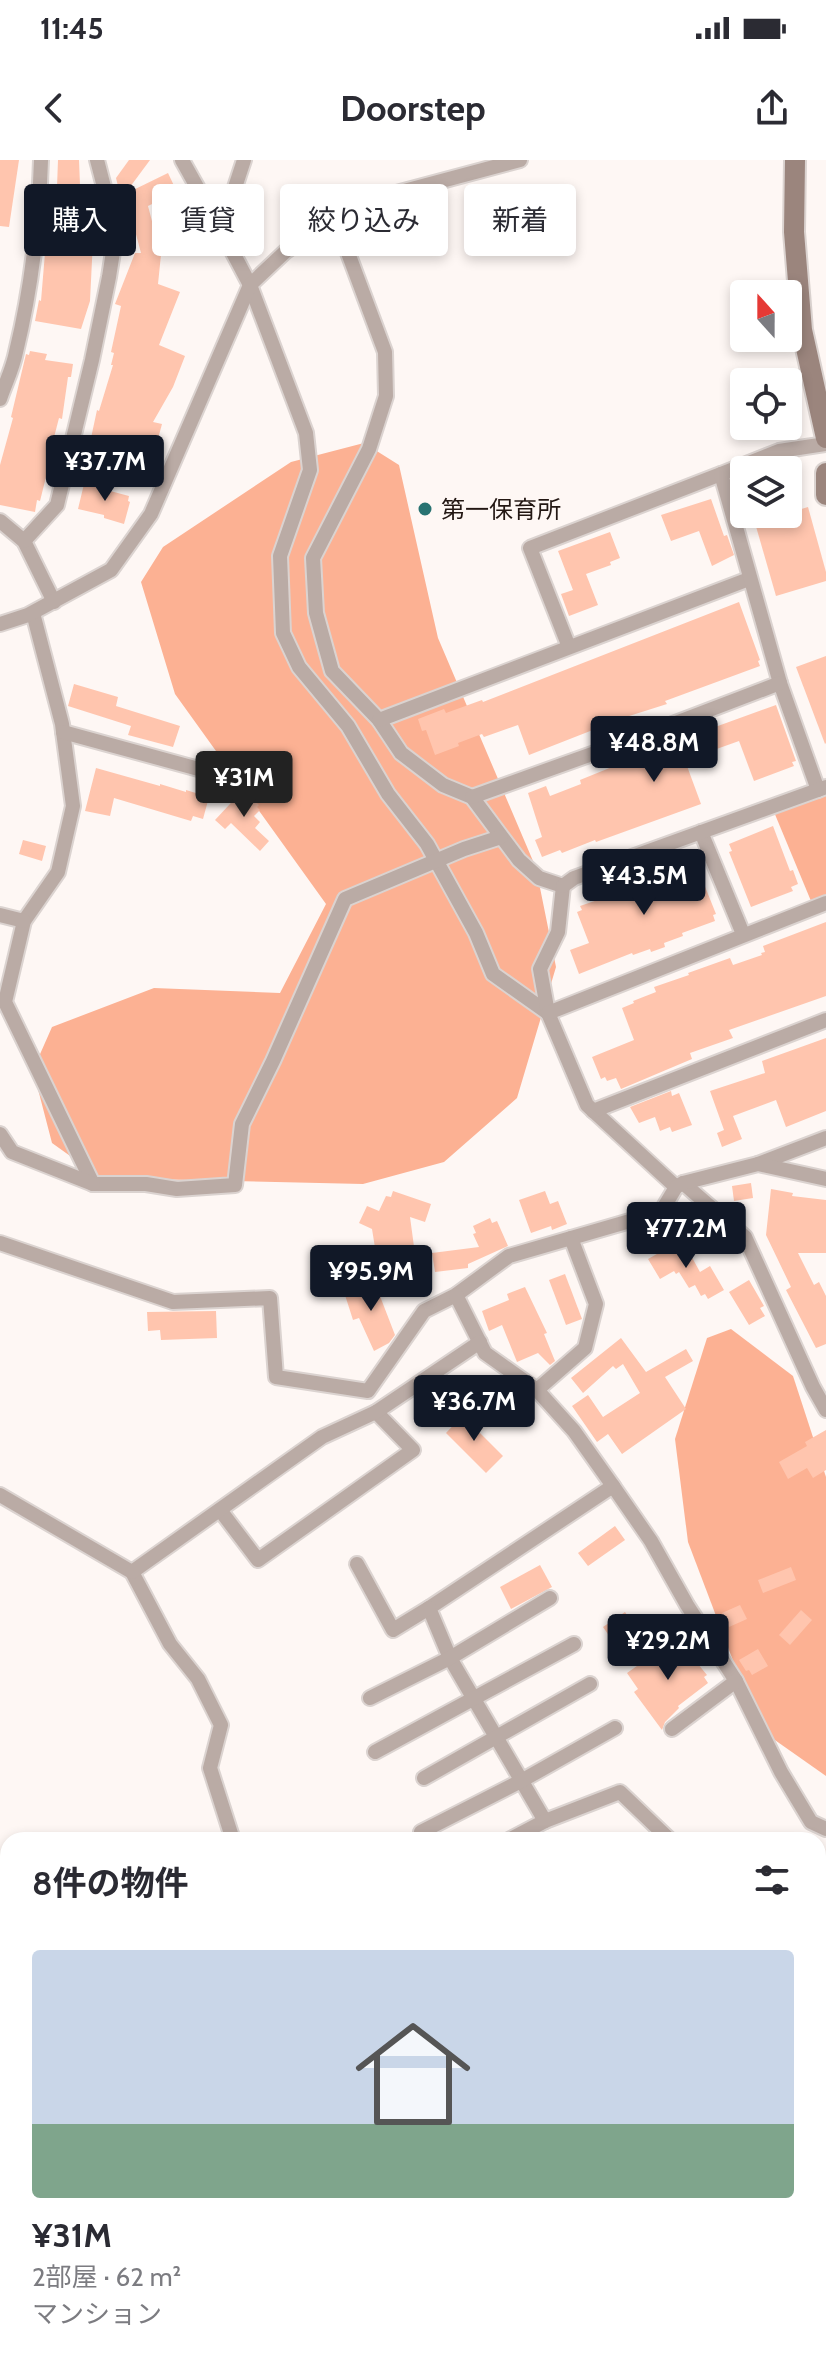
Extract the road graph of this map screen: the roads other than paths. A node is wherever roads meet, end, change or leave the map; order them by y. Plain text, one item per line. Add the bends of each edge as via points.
1 (41, 160) edge
2 (97, 160) edge
3 (182, 160) edge
4 (244, 160) edge
5 (520, 160) edge
6 (795, 160) edge
7 (195, 184) edge
8 (236, 184) edge
9 (430, 184) edge
10 (235, 256) edge
11 (281, 256) edge
12 (349, 256) edge
13 (250, 285) junction
14 (0, 399) edge
15 (826, 438) edge
16 (826, 444) edge
17 (826, 473) edge
18 (721, 474) junction
19 (826, 495) edge
20 (0, 521) edge
21 (24, 541) junction
22 (749, 579) junction
23 (54, 602) junction
24 (33, 613) junction
25 (0, 624) edge
26 (569, 647) junction
27 (299, 667) junction
28 (332, 671) junction
29 (780, 683) junction
30 (379, 720) junction
31 (63, 732) junction
32 (217, 774) dead end
33 (822, 788) edge
34 (472, 797) junction
35 (701, 832) junction
36 (501, 837) junction
37 (437, 861) junction
38 (563, 886) junction
39 (826, 903) edge
40 (0, 915) edge
41 (24, 921) junction
42 (743, 934) junction
43 (548, 1013) junction
44 (826, 1020) edge
45 (593, 1111) junction
46 (0, 1134) edge
47 (826, 1138) edge
48 (758, 1164) junction
49 (826, 1179) edge
50 (93, 1184) junction
51 (679, 1185) junction
52 (571, 1238) junction
53 (0, 1243) edge
54 (456, 1295) junction
55 (480, 1342) junction
56 (537, 1390) junction
57 (826, 1410) edge
58 (376, 1412) junction
59 (613, 1486) junction
60 (0, 1495) edge
61 (220, 1510) junction
62 (357, 1564) dead end
63 (132, 1572) junction
64 (550, 1598) dead end
65 (429, 1608) junction
66 (574, 1644) dead end
67 (450, 1658) junction
68 (736, 1681) junction
69 (590, 1684) dead end
70 (370, 1698) dead end
71 (473, 1698) junction
72 (615, 1728) dead end
73 (672, 1729) dead end
74 (497, 1738) junction
75 (375, 1752) dead end
76 (424, 1778) dead end
77 (521, 1781) junction
78 (545, 1821) junction
79 (826, 1829) edge
80 (230, 1832) edge
81 (421, 1832) dead end
82 (524, 1832) edge
83 (662, 1832) edge

1 - 14 street via 30,275 16,354
2 - 21 street via 116,233 109,277 57,505
3 - 7 street
4 - 8 street
5 - 9 street
6 - 15 street via 802,330
10 - 13 street
11 - 13 street
12 - 28 street via 385,352 386,396 369,449 313,558 316,613
13 - 23 street via 151,514 111,570
13 - 27 street via 306,433 310,470 280,556 283,633
16 - 18 street via 779,451
17 - 19 street
18 - 22 street
18 - 26 street via 530,548
20 - 21 street
21 - 23 street
22 - 26 street
22 - 29 street
23 - 24 street
24 - 25 street
24 - 31 street
26 - 30 street
27 - 28 street
27 - 37 street via 348,726 388,794
28 - 30 street
29 - 33 street
29 - 34 street
30 - 34 street via 401,753 443,785
31 - 32 street
31 - 41 street via 73,806 58,872
33 - 35 street
34 - 36 street
35 - 38 street
35 - 42 street
36 - 37 street
36 - 38 street via 539,878
37 - 43 street via 493,974
37 - 50 street via 345,899 242,1124 235,1185 177,1189
38 - 43 street via 558,932 540,969
39 - 42 street
40 - 41 street
41 - 50 street via 5,1002
42 - 43 street
43 - 45 street
44 - 45 street
45 - 51 street
46 - 50 street via 12,1152
47 - 48 street
48 - 49 street
48 - 51 street
51 - 52 street via 661,1212
51 - 57 street via 745,1237
52 - 54 street via 509,1256
52 - 56 street via 596,1304 585,1348
53 - 54 street via 173,1302 270,1298 276,1377 368,1391 424,1311
54 - 55 street
55 - 56 street via 485,1353
55 - 58 street
56 - 59 street
58 - 61 street via 322,1437
58 - 61 street via 413,1450 258,1560
59 - 65 street
59 - 68 street
60 - 63 street
61 - 63 street
62 - 65 street via 393,1630
63 - 80 street via 221,1725 210,1768
64 - 67 street
65 - 67 street
66 - 71 street
67 - 70 street
67 - 71 street
68 - 73 street
68 - 79 street via 811,1822
69 - 74 street
71 - 74 street
71 - 75 street
72 - 77 street
74 - 76 street
74 - 77 street
77 - 78 street
77 - 81 street
78 - 82 street
78 - 83 street via 620,1792

